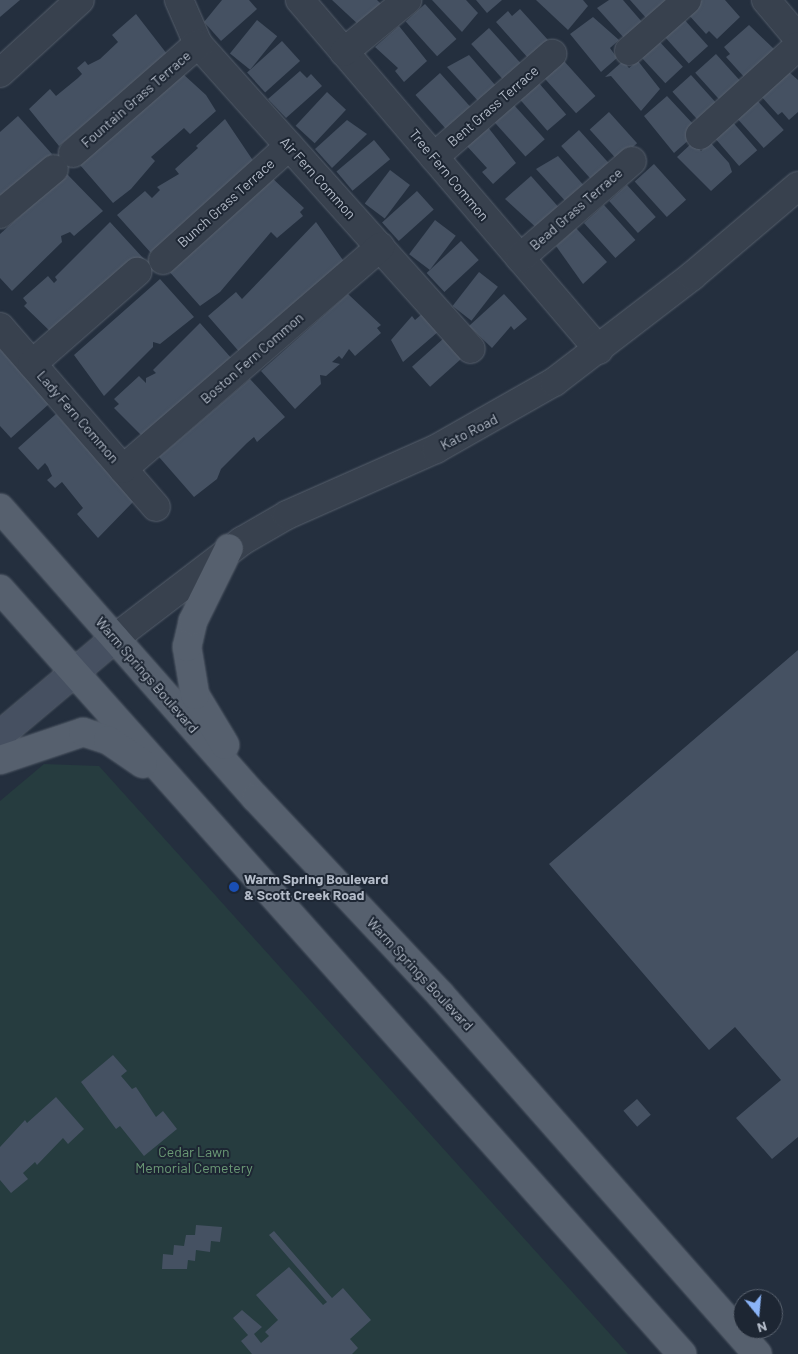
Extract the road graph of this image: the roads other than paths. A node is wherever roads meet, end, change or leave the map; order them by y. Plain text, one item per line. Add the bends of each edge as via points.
1 (80, 0) edge
2 (179, 0) edge
3 (300, 0) edge
4 (407, 0) edge
5 (687, 0) edge
6 (766, 0) edge
7 (798, 38) edge
8 (198, 44) junction
9 (798, 46) edge
10 (629, 51) dead end
11 (344, 52) junction
12 (552, 54) dead end
13 (0, 73) edge
14 (700, 135) dead end
15 (289, 146) junction
16 (434, 157) junction
17 (632, 161) dead end
18 (798, 186) edge
19 (0, 214) edge
20 (380, 248) junction
21 (520, 258) junction
22 (164, 260) dead end
23 (136, 272) dead end
24 (0, 327) edge
25 (471, 349) dead end
26 (598, 350) junction
27 (32, 364) junction
28 (123, 469) junction
29 (156, 507) dead end
30 (0, 508) edge
31 (230, 548) junction
32 (0, 588) edge
33 (115, 638) junction
34 (74, 672) junction
35 (0, 735) edge
36 (0, 760) edge
37 (179, 788) junction
38 (256, 798) junction
39 (682, 1354) edge
40 (757, 1354) edge

1 - 13 street
2 - 8 street, Air Fern Common
3 - 11 street, Tree Fern Common
4 - 11 street
5 - 10 street
6 - 7 street
8 - 15 street, Air Fern Common
8 - 19 street, Fountain Grass Terrace
9 - 14 street
11 - 16 street, Tree Fern Common
12 - 16 street, Bent Grass Terrace
15 - 20 street, Air Fern Common
15 - 22 street, Bunch Grass Terrace
16 - 21 street, Tree Fern Common
17 - 21 street, Bead Grass Terrace
18 - 26 street, Kato Road
20 - 25 street, Air Fern Common
20 - 28 street, Boston Fern Common
21 - 26 street, Tree Fern Common
23 - 27 street
24 - 27 street, Lady Fern Common
26 - 31 street, Kato Road via 507,412 287,516
27 - 28 street, Lady Fern Common
28 - 29 street, Lady Fern Common
30 - 33 main road, Warm Springs Boulevard
31 - 33 street, Kato Road
31 - 38 main road via 193,621 187,647 195,695
32 - 34 main road
33 - 34 main road
33 - 38 main road, Warm Springs Boulevard
34 - 35 main road
34 - 37 main road
36 - 37 main road via 83,732 108,740
37 - 39 main road
38 - 40 main road, Warm Springs Boulevard via 440,994

